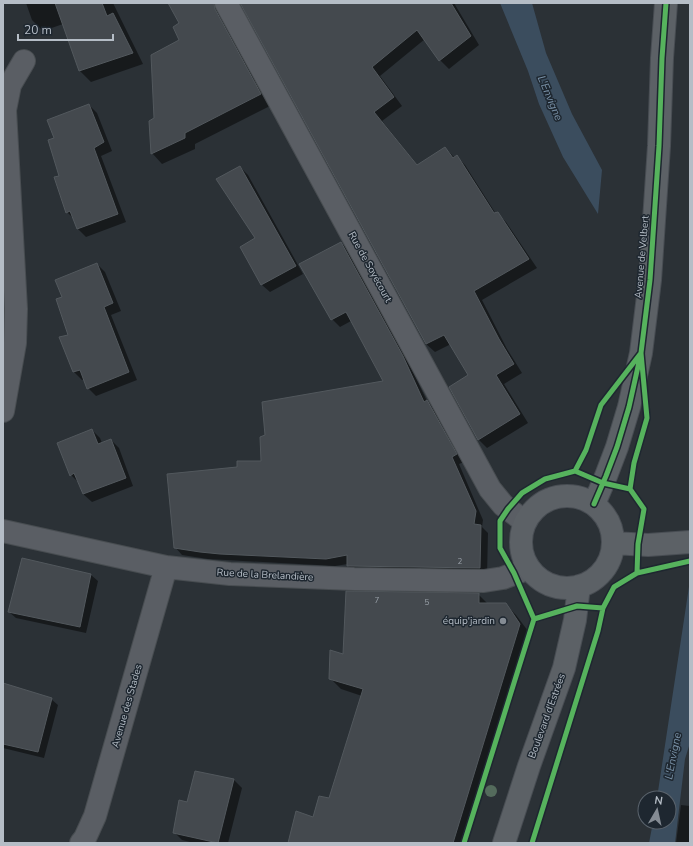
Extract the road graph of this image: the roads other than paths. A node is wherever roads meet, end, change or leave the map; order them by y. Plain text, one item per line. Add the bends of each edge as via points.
1 (226, 3) edge
2 (651, 3) edge
3 (666, 3) edge
4 (662, 58) junction
5 (24, 61) dead end
6 (3, 412) edge
7 (594, 504) junction
8 (525, 522) junction
9 (3, 531) edge
10 (690, 542) edge
11 (613, 543) junction
12 (166, 567) junction
13 (529, 568) junction
14 (579, 586) junction
15 (81, 843) edge
16 (504, 843) edge

1 - 8 street, Rue de Soyécourt via 490,489 503,505
2 - 4 main road, Avenue de Velbert
3 - 4 main road, Avenue de Velbert
4 - 7 main road, Avenue de Velbert via 650,280 641,353 617,447
5 - 6 street via 10,85 5,110 16,308 15,343
7 - 8 main road via 569,495 555,497 532,511
7 - 11 main road via 605,514 611,528
8 - 13 main road via 521,538 522,553
9 - 12 street, Rue de la Brelandière
10 - 11 main road via 648,545
11 - 14 main road via 611,558 604,571 592,581
12 - 13 street, Rue de la Brelandière via 230,574 476,580 503,578
12 - 15 street, Avenue des Stades via 95,816
13 - 14 main road via 551,585 565,588
14 - 16 main road, Boulevard d'Estrées via 575,620 564,668

